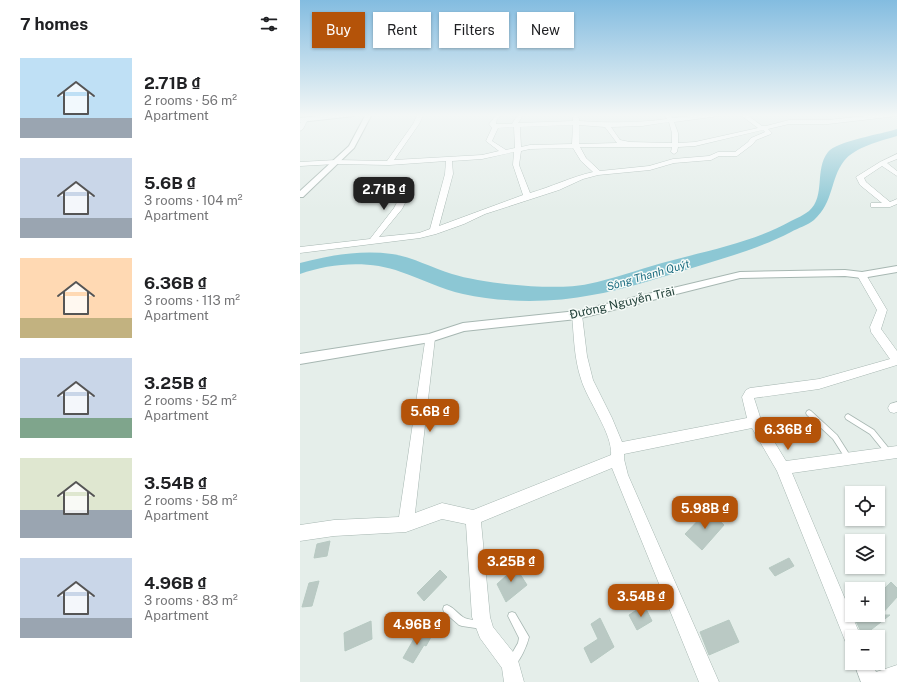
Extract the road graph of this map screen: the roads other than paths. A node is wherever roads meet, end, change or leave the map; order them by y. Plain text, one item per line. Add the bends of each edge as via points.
1 (575, 145) edge
2 (675, 145) edge
3 (353, 146) edge
4 (401, 146) edge
5 (486, 146) edge
6 (518, 146) edge
7 (556, 146) edge
8 (748, 146) edge
9 (518, 150) junction
10 (504, 152) junction
11 (897, 156) edge
12 (449, 159) junction
13 (674, 161) junction
14 (336, 162) junction
15 (389, 163) junction
16 (882, 163) junction
17 (300, 164) edge
18 (598, 173) junction
19 (897, 174) edge
20 (408, 189) dead end
21 (300, 195) edge
22 (527, 197) junction
23 (893, 203) edge
24 (874, 204) dead end
25 (433, 232) junction
26 (373, 240) junction
27 (300, 250) edge
28 (897, 269) edge
29 (862, 275) junction
30 (577, 315) junction
31 (430, 338) junction
32 (300, 358) edge
33 (897, 360) edge
34 (809, 413) dead end
35 (848, 417) dead end
36 (755, 422) junction
37 (893, 453) edge
38 (617, 454) junction
39 (849, 460) junction
40 (783, 468) junction
41 (473, 518) junction
42 (406, 524) junction
43 (300, 533) edge
44 (447, 609) dead end
45 (512, 616) dead end
46 (484, 625) junction
47 (849, 630) edge
48 (510, 664) junction
49 (866, 670) edge
50 (897, 674) edge
51 (514, 682) edge
52 (708, 682) edge
53 (871, 682) edge
54 (874, 682) edge

1 - 18 street via 580,158
2 - 13 street
3 - 14 street
4 - 15 street
5 - 10 street via 485,149
6 - 9 street
7 - 9 street
8 - 13 street via 737,154 718,154 711,158
9 - 10 street
9 - 22 street via 516,165
10 - 12 street via 482,157
11 - 16 street
12 - 15 street
12 - 25 street via 448,174
13 - 18 street via 650,168
14 - 15 street
14 - 17 street
14 - 21 street
16 - 19 street
16 - 23 street via 860,177 863,182
18 - 22 street
20 - 26 street via 398,210
22 - 25 street
23 - 24 street
25 - 26 street
26 - 27 street
28 - 29 street, Đường Nguyễn Trãi
29 - 30 street, Đường Nguyễn Trãi via 740,275
29 - 33 street via 882,310 875,327 876,332
30 - 31 street, Đường Nguyễn Trãi via 463,327
30 - 38 street via 581,356 587,380 606,418
31 - 32 street, Đường Nguyễn Trãi
31 - 42 street
33 - 36 street via 819,384 754,392 750,394 748,401
34 - 39 lane via 835,437
35 - 37 lane via 872,432
36 - 38 street
36 - 40 street
37 - 39 street
38 - 41 street
38 - 52 street via 624,482
39 - 40 street
40 - 47 street
41 - 42 street via 442,511
41 - 46 street via 480,606
42 - 43 street via 334,528
44 - 46 lane via 462,622
45 - 48 lane via 524,637
46 - 48 street via 486,632
48 - 51 street
49 - 53 street
50 - 54 street

